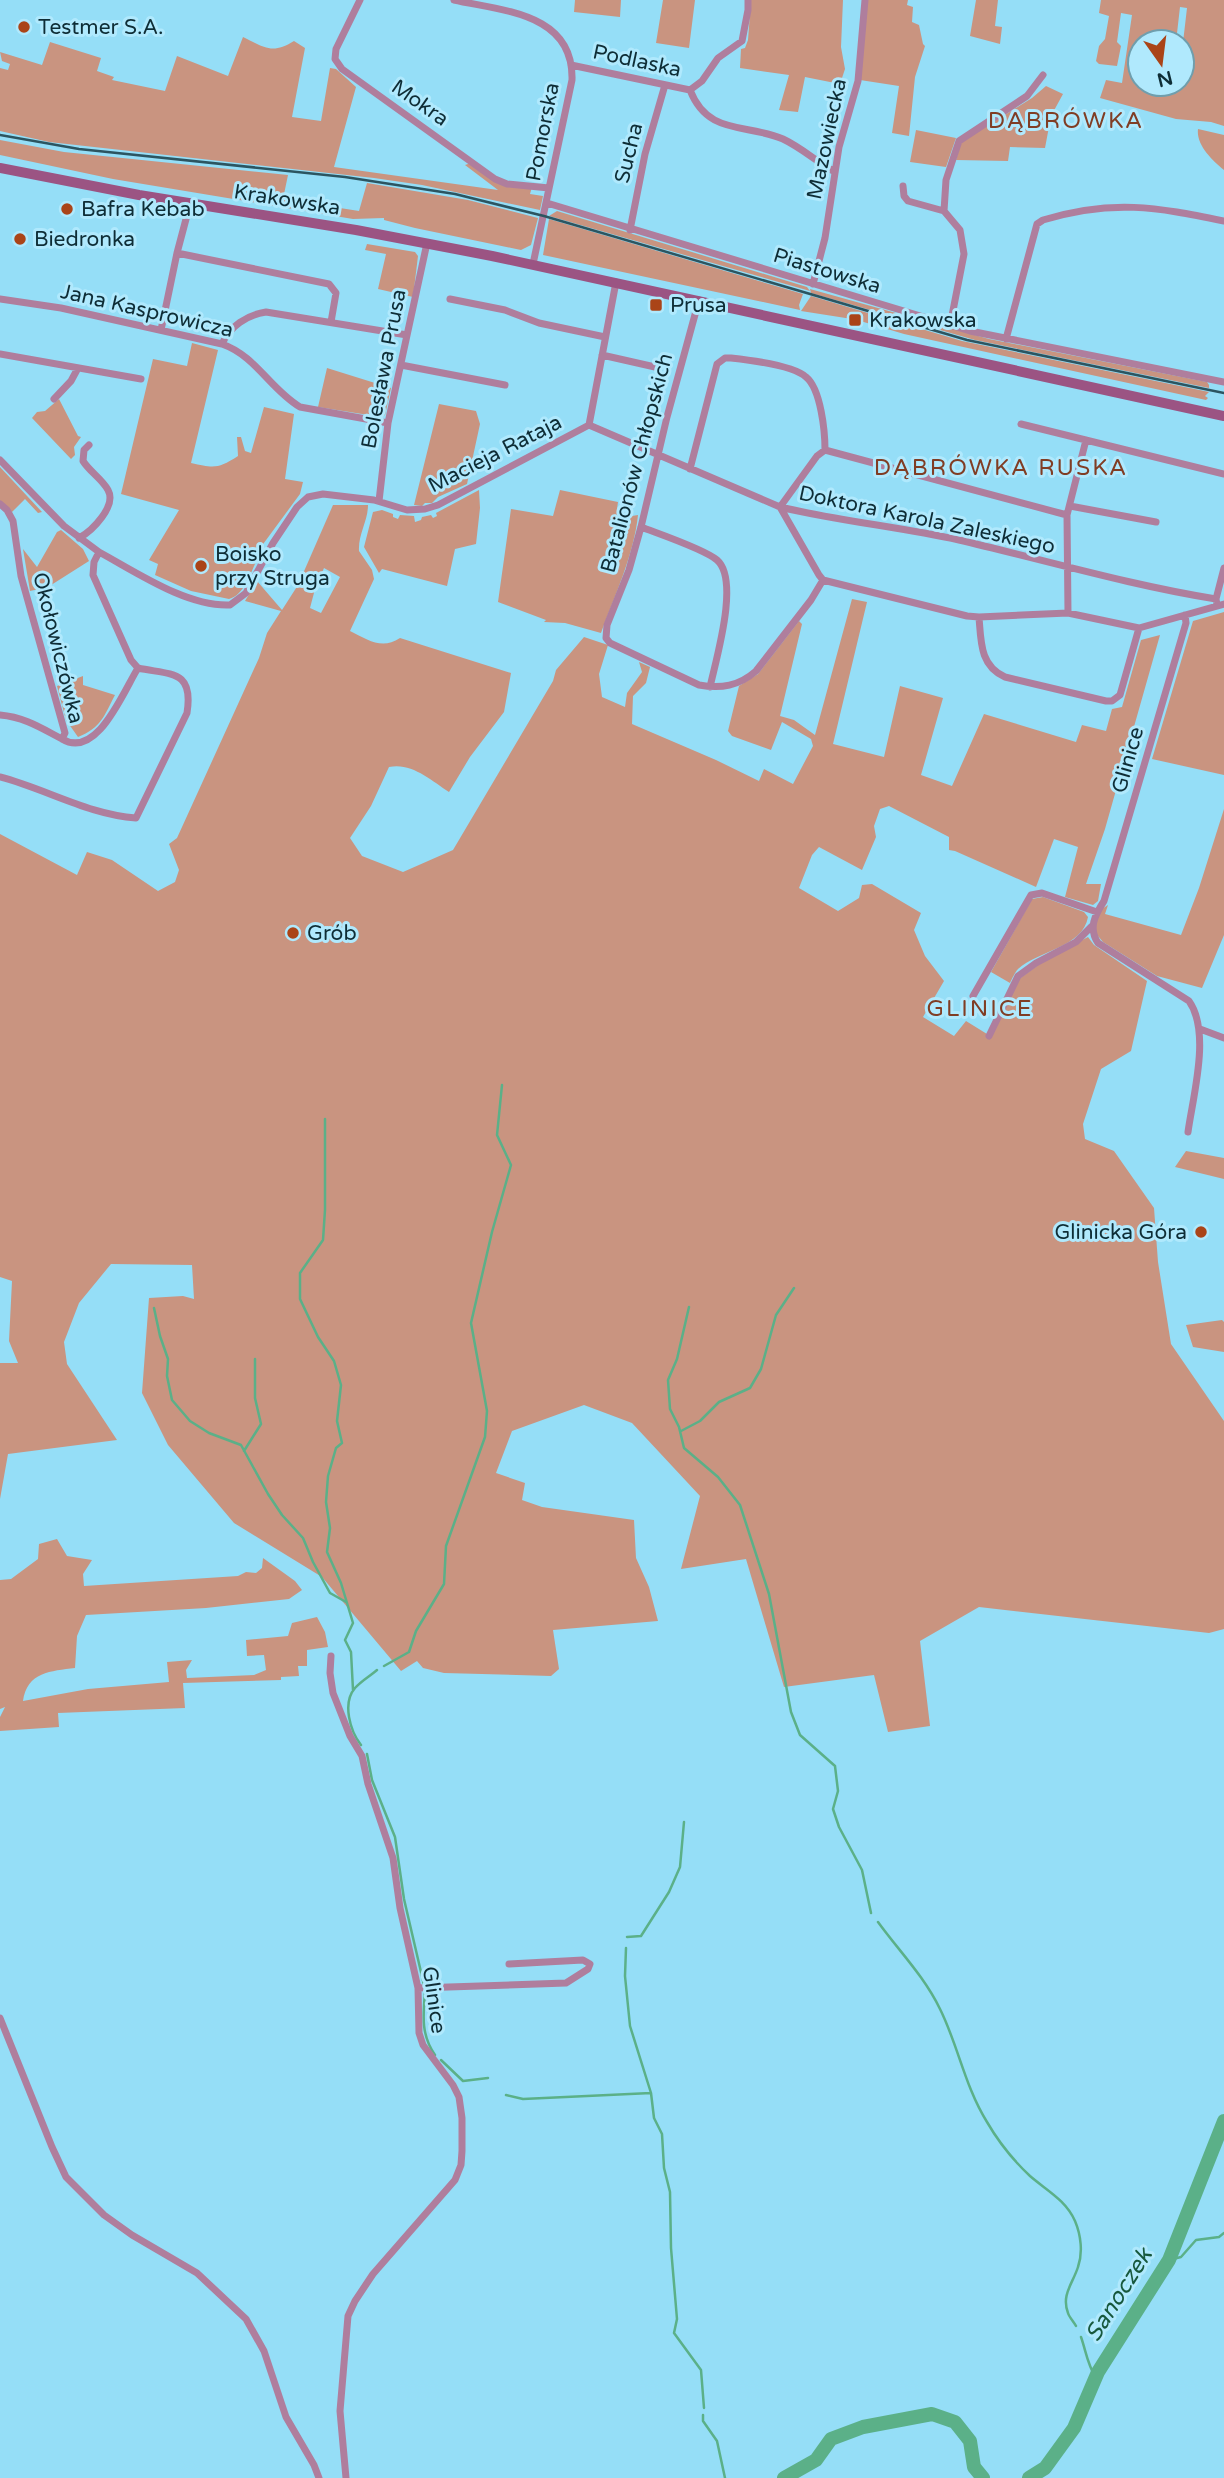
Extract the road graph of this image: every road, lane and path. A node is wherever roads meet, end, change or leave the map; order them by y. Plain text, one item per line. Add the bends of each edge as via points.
1 (360, 0) edge
2 (454, 0) edge
3 (748, 0) edge
4 (865, 0) edge
5 (479, 3) edge
6 (571, 65) junction
7 (1043, 75) dead end
8 (665, 85) junction
9 (690, 90) junction
10 (0, 168) edge
11 (835, 172) junction
12 (903, 186) dead end
13 (550, 187) junction
14 (190, 204) junction
15 (547, 204) junction
16 (944, 211) junction
17 (1224, 221) edge
18 (630, 230) junction
19 (427, 243) junction
20 (177, 253) junction
21 (533, 264) junction
22 (615, 282) junction
23 (813, 284) junction
24 (0, 299) edge
25 (450, 299) dead end
26 (699, 300) junction
27 (331, 322) junction
28 (950, 326) junction
29 (161, 330) junction
30 (407, 335) junction
31 (605, 337) junction
32 (1006, 339) junction
33 (222, 344) junction
34 (0, 354) edge
35 (602, 355) junction
36 (401, 365) junction
37 (654, 367) dead end
38 (78, 368) junction
39 (141, 379) dead end
40 (1224, 382) edge
41 (505, 385) dead end
42 (54, 399) dead end
43 (1224, 416) edge
44 (388, 423) junction
45 (1021, 424) dead end
46 (589, 425) junction
47 (1086, 440) junction
48 (89, 445) dead end
49 (825, 450) junction
50 (657, 456) junction
51 (0, 460) edge
52 (690, 469) junction
53 (1224, 474) edge
54 (379, 502) junction
55 (0, 504) edge
56 (1070, 506) junction
57 (780, 507) junction
58 (1067, 515) junction
59 (1156, 522) dead end
60 (641, 527) junction
61 (79, 538) junction
62 (99, 552) junction
63 (1067, 568) junction
64 (1224, 568) edge
65 (823, 580) junction
66 (1219, 602) edge
67 (1068, 613) junction
68 (1185, 615) junction
69 (979, 617) junction
70 (1139, 628) junction
71 (138, 668) junction
72 (712, 687) junction
73 (0, 715) edge
74 (62, 739) junction
75 (0, 777) edge
76 (1097, 912) junction
77 (1093, 926) junction
78 (972, 996) dead end
79 (1200, 1029) junction
80 (989, 1036) dead end
81 (1224, 1038) edge
82 (1188, 1132) dead end
83 (331, 1656) dead end
84 (509, 1964) dead end
85 (418, 1989) junction
86 (0, 2018) edge
87 (319, 2478) edge
88 (346, 2478) edge

1 - 13 street, Mokra via 335,49 342,69 495,179
2 - 5 street, Pomorska
3 - 9 street via 742,41 718,58
4 - 11 street, Mazowiecka via 858,81
5 - 6 street, Pomorska via 544,23 562,43
6 - 8 street, Podlaska
6 - 13 street, Pomorska via 572,80
7 - 16 street via 1027,96 959,141 946,180
8 - 9 street, Podlaska
8 - 18 street, Sucha
9 - 11 street, Podlaska via 701,109 719,123 766,132 798,146
10 - 14 main road, Krakowska
11 - 23 street, Mazowiecka
12 - 16 street via 908,201
13 - 15 street, Pomorska
14 - 19 main road, Krakowska
14 - 20 street
15 - 18 street, Piastowska
15 - 21 street, Pomorska
16 - 28 street via 960,230 964,254
17 - 32 street via 1145,206 1096,208 1043,220 1037,224
18 - 23 street, Piastowska
19 - 21 main road, Krakowska
19 - 30 street, Bolesława Prusa
20 - 27 street via 329,284 337,293
20 - 29 street
21 - 22 main road, Krakowska
22 - 26 main road, Krakowska
22 - 31 street, Macieja Rataja
23 - 28 street, Piastowska
24 - 29 street, Jana Kasprowicza
25 - 31 street
26 - 43 main road, Krakowska
26 - 50 street, Batalionów Chłopskich
27 - 30 street
27 - 33 street via 261,313 233,327
28 - 32 street, Piastowska
29 - 33 street, Jana Kasprowicza
30 - 36 street, Bolesława Prusa
31 - 35 street, Macieja Rataja
32 - 40 street, Piastowska
33 - 44 street, Jana Kasprowicza via 244,354 300,407
34 - 38 street
35 - 37 street
35 - 46 street, Macieja Rataja
36 - 41 street
36 - 44 street, Bolesława Prusa
38 - 39 street
38 - 42 street
44 - 54 street, Bolesława Prusa
45 - 47 street
46 - 50 street
46 - 54 street, Macieja Rataja via 432,507 407,510
47 - 53 street
47 - 56 street
48 - 61 street via 83,461 111,494 99,523
49 - 52 street via 825,429 808,378 791,370 725,358 715,368
49 - 57 street
49 - 58 street
50 - 52 street
50 - 60 street, Batalionów Chłopskich
51 - 61 street
52 - 57 street
54 - 62 street, Macieja Rataja via 323,494 308,497 273,543 246,593 236,602 222,605 187,597
55 - 74 street, Okołowiczówka via 13,521 21,576 65,733
56 - 58 street
56 - 59 street
57 - 63 street, Doktora Karola Zaleskiego via 956,540
57 - 65 street
58 - 63 street
60 - 72 street via 713,557 724,567 727,599
60 - 72 street, Batalionów Chłopskich via 606,638 699,685
61 - 62 street
62 - 71 street via 93,575
63 - 66 street, Doktora Karola Zaleskiego
63 - 67 street
64 - 66 street
65 - 69 street
65 - 72 street via 756,671 736,684
66 - 68 street
67 - 69 street
67 - 70 street
68 - 70 street
68 - 76 street, Glinice via 1128,822
69 - 70 street via 982,653 996,673 1112,701 1120,695
71 - 74 street via 94,736 74,745
71 - 75 street via 180,677 189,701 136,818 115,817
73 - 74 street, Okołowiczówka via 29,721
76 - 77 street, Glinice
76 - 78 street via 1042,893 1031,895
77 - 79 street via 1098,943 1189,1001
77 - 80 street via 1076,942 1018,976
79 - 81 street
79 - 82 street
83 - 85 street, Glinice via 333,1693 362,1756 393,1858
84 - 85 street via 583,1960 590,1964 566,1983
85 - 88 street, Glinice via 423,2045 458,2097 461,2165 448,2190 364,2286 348,2316 340,2411
86 - 87 street via 66,2177 111,2220 197,2273 246,2319 264,2351 286,2417

